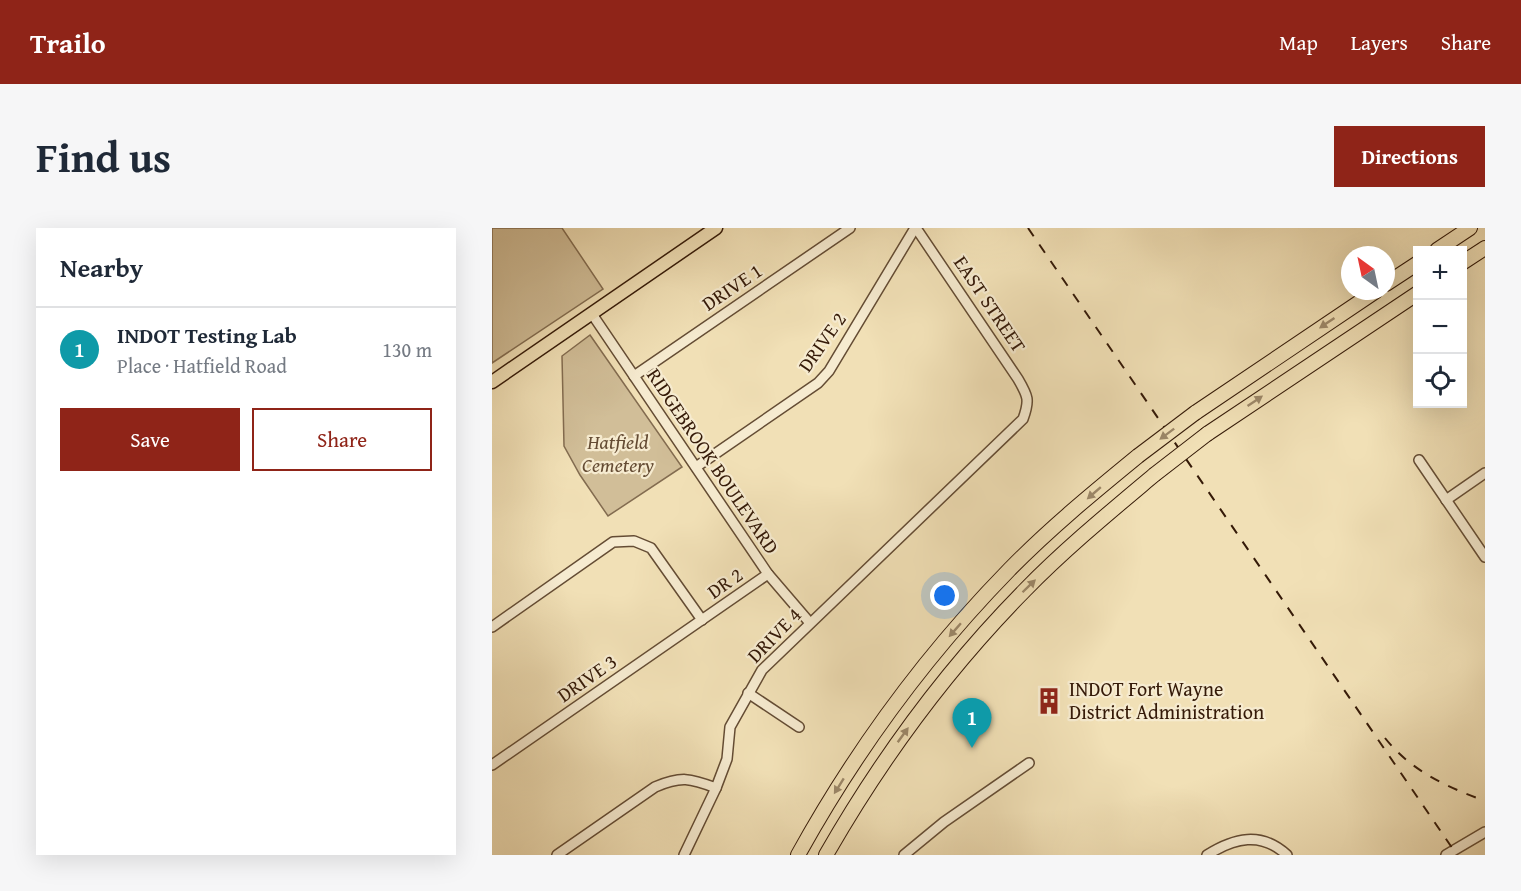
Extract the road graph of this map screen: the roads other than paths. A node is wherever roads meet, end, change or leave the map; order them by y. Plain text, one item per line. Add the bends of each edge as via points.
1 (716, 228) edge
2 (850, 228) edge
3 (916, 228) edge
4 (1470, 228) edge
5 (1443, 246) edge
6 (1485, 248) edge
7 (1467, 259) edge
8 (1413, 266) edge
9 (1395, 278) edge
10 (1413, 295) edge
11 (1363, 300) edge
12 (592, 314) junction
13 (634, 376) junction
14 (492, 382) edge
15 (1028, 404) joint
16 (1419, 460) dead end
17 (696, 467) junction
18 (1485, 474) edge
19 (1446, 500) junction
20 (1485, 557) edge
21 (768, 574) junction
22 (702, 620) junction
23 (810, 623) junction
24 (492, 627) edge
25 (748, 693) junction
26 (799, 727) dead end
27 (1029, 763) dead end
28 (492, 765) edge
29 (716, 789) junction
30 (1485, 832) edge
31 (558, 855) edge
32 (684, 855) edge
33 (798, 855) edge
34 (826, 855) edge
35 (904, 855) edge
36 (1207, 855) edge
37 (1287, 855) edge
38 (1446, 855) edge

1 - 12 main road
2 - 13 street, DRIVE 1
3 - 15 street, EAST STREET via 1018,379
3 - 17 street, DRIVE 2 via 818,384
4 - 5 highway
6 - 7 highway
8 - 9 highway
34 -> 10 highway, bridge via 868,786 945,680 1026,589 1110,512 1207,434
11 -> 33 highway, bridge via 1138,456 1009,569 926,663 848,772
12 - 13 street, RIDGEBROOK BOULEVARD
12 - 14 main road
13 - 17 street, RIDGEBROOK BOULEVARD
15 - 23 street, DRIVE 4 via 1023,419
16 - 19 street
17 - 21 street, RIDGEBROOK BOULEVARD
18 - 19 street
19 - 20 street
21 - 22 street, DR 2
21 - 23 street, RIDGEBROOK BOULEVARD
22 - 24 street via 651,548 634,541 612,542
22 - 28 street, DRIVE 3
23 - 25 street, DRIVE 4 via 762,670
25 - 26 street
25 - 29 street, DRIVE 4 via 730,727 727,759
27 - 35 street
29 - 31 street via 691,779 672,780 655,787
29 - 32 street, DRIVE 4
30 - 38 street
36 - 37 street via 1239,840 1259,840

